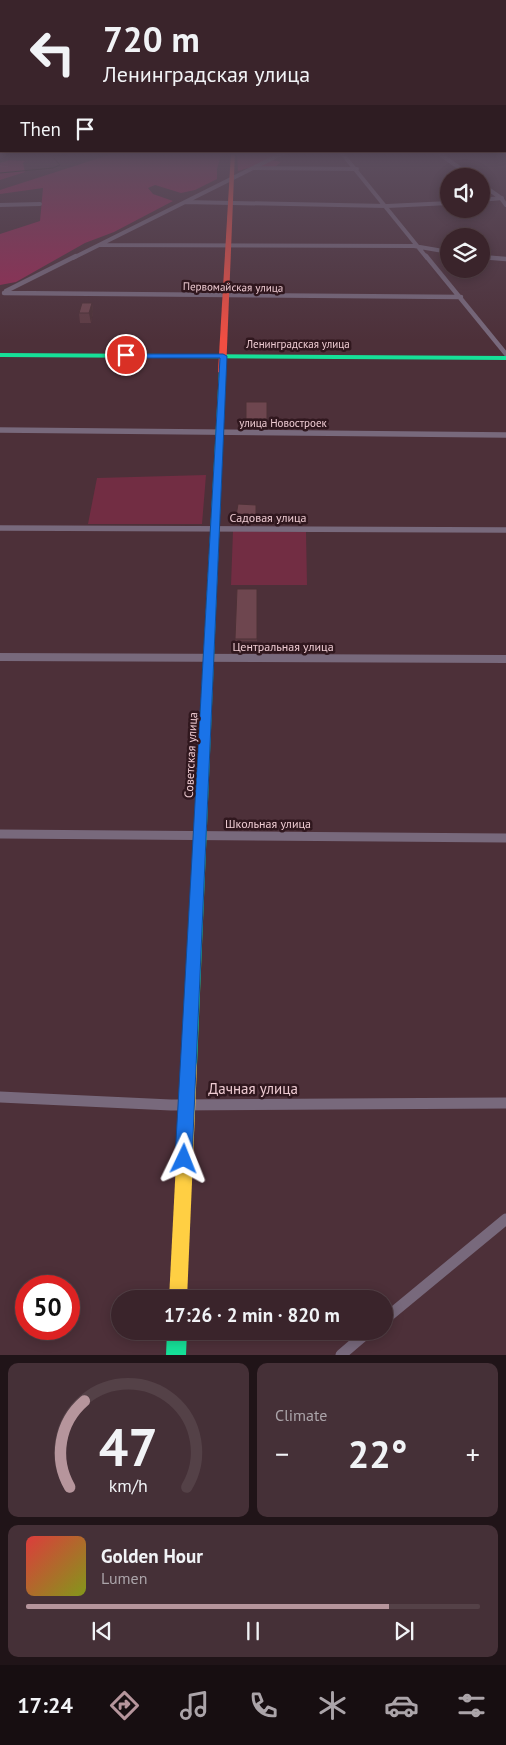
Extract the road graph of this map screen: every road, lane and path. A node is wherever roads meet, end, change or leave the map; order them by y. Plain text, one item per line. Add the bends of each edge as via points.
1 (159, 215) edge
2 (231, 215) edge
3 (395, 215) edge
4 (100, 245) junction
5 (230, 245) junction
6 (422, 248) junction
7 (440, 251) edge
8 (490, 258) edge
9 (506, 259) edge
10 (2, 294) edge
11 (226, 296) junction
12 (461, 297) junction
13 (506, 354) edge
14 (0, 355) edge
15 (223, 356) junction
16 (506, 358) edge
17 (0, 430) edge
18 (220, 432) junction
19 (506, 435) edge
20 (0, 528) edge
21 (216, 529) junction
22 (506, 530) edge
23 (0, 657) edge
24 (210, 658) junction
25 (506, 659) edge
26 (0, 834) edge
27 (201, 836) junction
28 (506, 838) edge
29 (0, 1097) edge
30 (506, 1103) edge
31 (186, 1105) junction
32 (506, 1219) edge
33 (178, 1290) edge
34 (393, 1311) edge
35 (177, 1340) edge
36 (359, 1340) edge
37 (176, 1355) edge
38 (340, 1355) edge

1 - 4 street
2 - 5 main road, Советская улица
3 - 6 street
4 - 5 street
4 - 10 street
5 - 6 street
5 - 11 main road, Советская улица
6 - 7 street
6 - 12 street
8 - 9 street
10 - 11 street, Первомайская улица
11 - 12 street, Первомайская улица
11 - 15 main road, Советская улица
12 - 13 street
14 - 15 main road, Ленинградская улица
15 - 16 main road, Ленинградская улица
15 - 18 main road, Советская улица
17 - 18 street, улица Новостроек
18 - 19 street, улица Новостроек
18 - 21 main road, Советская улица
20 - 21 street, Садовая улица
21 - 22 street, Садовая улица
21 - 24 main road, Советская улица
23 - 24 street, Центральная улица
24 - 25 street, Центральная улица
24 - 27 main road, Советская улица
26 - 27 street, Школьная улица
27 - 28 street, Школьная улица
27 - 31 main road, Советская улица
29 - 31 street, Дачная улица
30 - 31 street, Дачная улица
31 - 33 main road, Советская улица
32 - 34 street
35 - 37 main road
36 - 38 street

